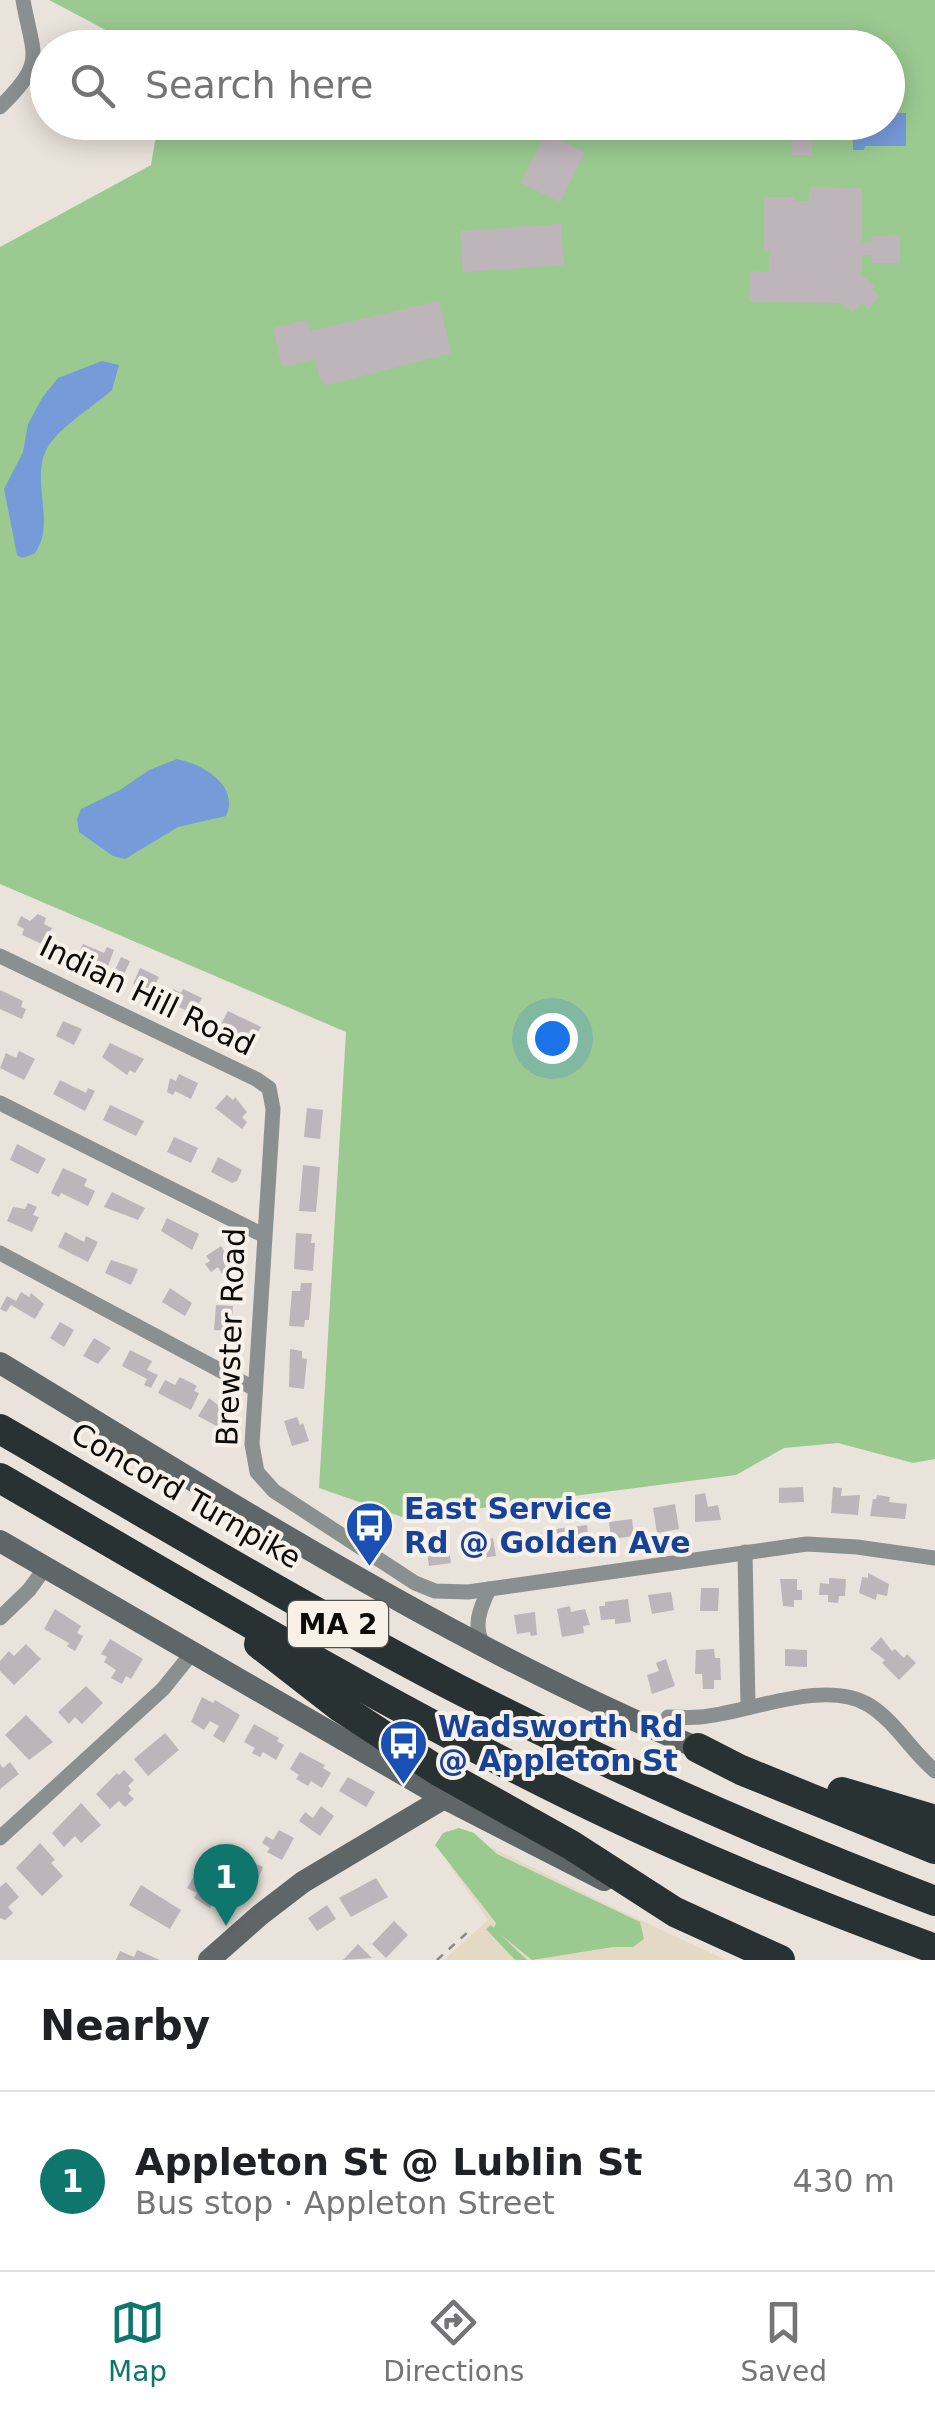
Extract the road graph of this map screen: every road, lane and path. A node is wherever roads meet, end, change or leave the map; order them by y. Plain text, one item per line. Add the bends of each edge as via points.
1 (23, 0) edge
2 (31, 30) edge
3 (30, 73) edge
4 (0, 106) edge
5 (0, 956) edge
6 (269, 1088) joint
7 (0, 1104) edge
8 (263, 1235) junction
9 (0, 1253) edge
10 (0, 1363) edge
11 (254, 1388) junction
12 (0, 1429) edge
13 (0, 1478) edge
14 (0, 1542) edge
15 (745, 1552) junction
16 (935, 1558) edge
17 (44, 1568) junction
18 (489, 1589) junction
19 (195, 1591) junction
20 (456, 1592) junction
21 (0, 1618) edge
22 (439, 1624) junction
23 (486, 1649) junction
24 (192, 1653) junction
25 (748, 1706) junction
26 (668, 1717) dead end
27 (698, 1748) junction
28 (935, 1772) edge
29 (444, 1798) junction
30 (935, 1820) edge
31 (0, 1838) edge
32 (935, 1849) edge
33 (935, 1901) edge
34 (675, 1912) junction
35 (470, 1930) dead end
36 (935, 1950) edge
37 (215, 1958) edge
38 (438, 1960) edge
39 (780, 1960) edge

1 - 2 street
3 - 4 street
5 - 6 street, Indian Hill Road
6 - 8 street, Brewster Road
7 - 8 street
8 - 11 street, Brewster Road
9 - 11 street
10 - 22 main road, Concord Turnpike
11 - 20 street, Brewster Road via 252,1452 263,1482 420,1586
12 - 33 highway, Concord Turnpike / MA 2 via 345,1628 518,1719 738,1821
13 - 19 highway, MA 2
14 - 17 main road
15 - 16 street via 819,1544
15 - 18 street
15 - 25 street
17 - 21 street
17 - 24 main road
18 - 20 street
18 - 23 street via 477,1620
19 - 34 highway via 340,1707
19 - 36 highway, MA 2 via 572,1797
20 - 22 street
22 - 23 main road, Concord Turnpike
23 - 27 main road, Concord Turnpike
24 - 29 main road
24 - 31 street via 163,1690
25 - 26 street via 700,1718
25 - 28 street via 828,1695 856,1699 894,1725
27 - 30 highway
27 - 32 highway
29 - 34 main road
29 - 37 main road via 303,1882
34 - 39 highway
35 - 38 path

